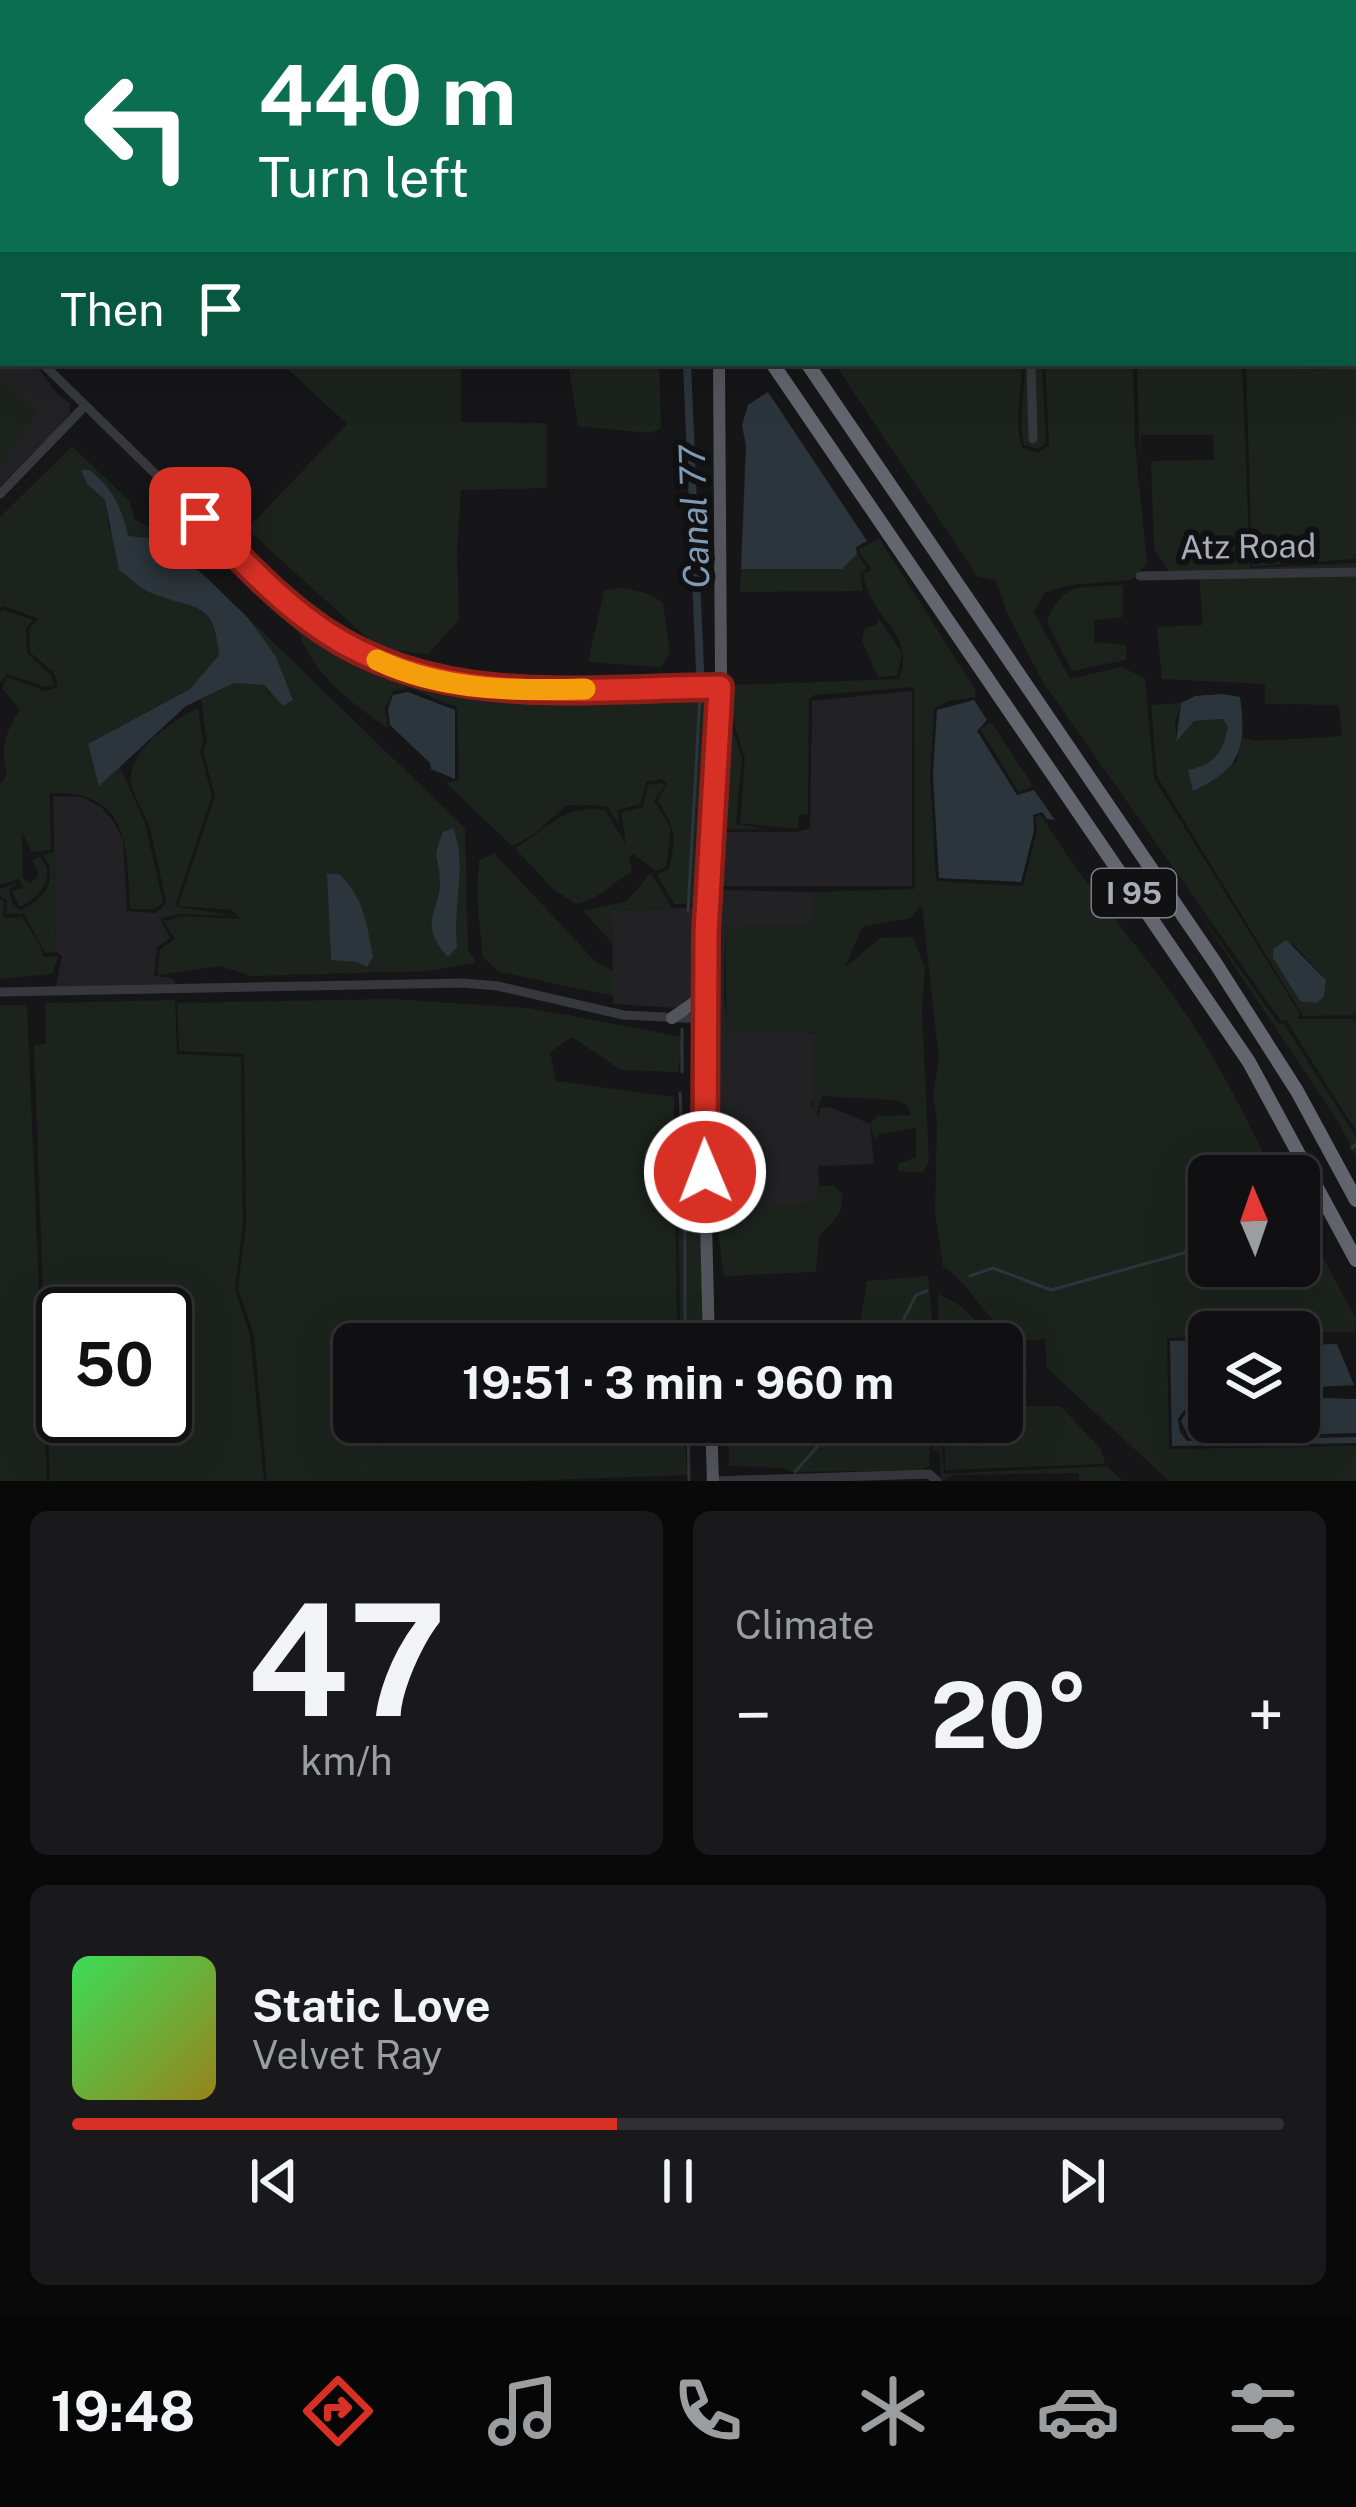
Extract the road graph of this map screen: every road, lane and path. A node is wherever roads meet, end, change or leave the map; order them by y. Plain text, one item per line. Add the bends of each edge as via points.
1 (45, 366) edge
2 (719, 366) edge
3 (774, 366) edge
4 (809, 366) edge
5 (1031, 366) edge
6 (84, 407) junction
7 (1033, 439) dead end
8 (0, 494) edge
9 (1356, 572) edge
10 (1140, 576) dead end
11 (720, 687) junction
12 (0, 992) edge
13 (705, 995) junction
14 (672, 1018) junction
15 (705, 1019) junction
16 (1356, 1200) edge
17 (1356, 1260) edge
18 (709, 1323) edge
19 (712, 1443) edge
20 (934, 1478) edge
21 (713, 1481) edge

1 - 6 street
2 - 11 main road
3 - 17 highway, I 95 via 1249,1062
4 - 16 highway, I 95 via 1216,964
5 - 7 street
6 - 8 street
6 - 11 street via 308,620 387,665 487,689
9 - 10 street, Atz Road
11 - 13 main road
12 - 14 street via 463,983
13 - 14 main road
13 - 15 main road
14 - 15 street
15 - 18 main road
19 - 21 main road
20 - 21 street

